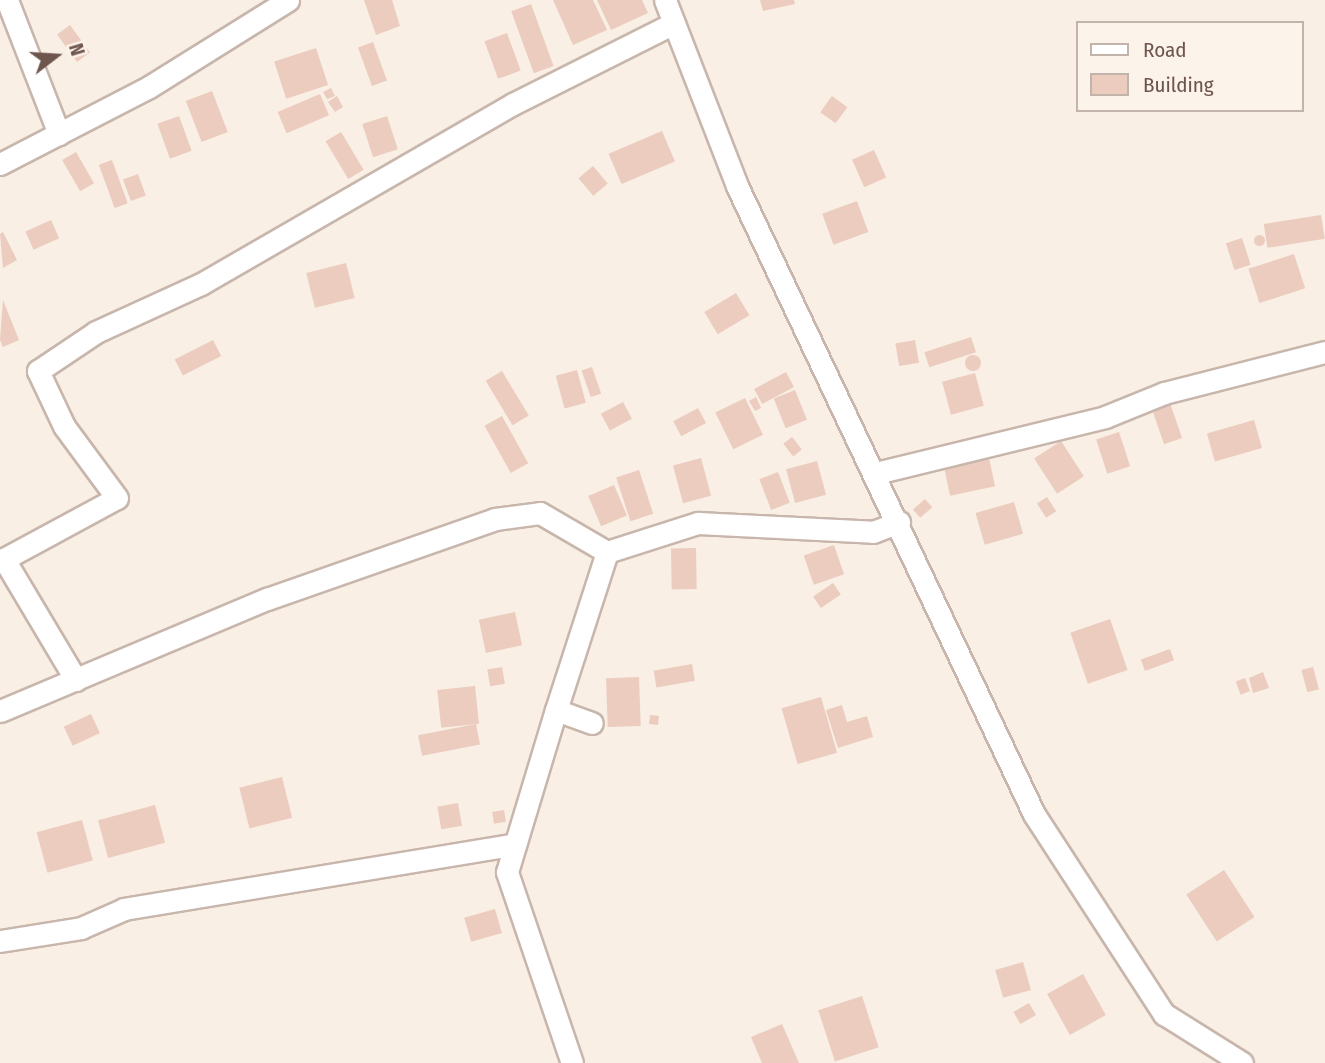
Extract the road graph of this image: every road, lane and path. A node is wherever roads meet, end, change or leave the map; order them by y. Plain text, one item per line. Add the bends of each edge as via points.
1 (7, 0) edge
2 (288, 0) edge
3 (665, 0) edge
4 (674, 23) junction
5 (59, 134) junction
6 (0, 164) edge
7 (1325, 352) edge
8 (876, 473) junction
9 (899, 522) junction
10 (607, 552) junction
11 (2, 561) edge
12 (76, 680) junction
13 (556, 709) junction
14 (0, 711) edge
15 (592, 723) dead end
16 (515, 844) junction
17 (0, 941) edge
18 (572, 1063) edge
19 (1242, 1063) edge

1 - 5 street
2 - 5 street via 149,87
3 - 4 street
4 - 8 street via 737,186
4 - 11 street via 513,104 201,284 96,332 38,371 64,426 117,498
5 - 6 street
7 - 8 street via 1164,393 1105,417
8 - 9 street
9 - 10 street via 873,532 698,523
9 - 19 street via 1034,814 1164,1014
10 - 12 street via 540,513 495,519 267,599
10 - 13 street
11 - 12 street
12 - 14 street
13 - 15 street
13 - 16 street
16 - 17 street via 124,909 81,928
16 - 18 street via 507,872

